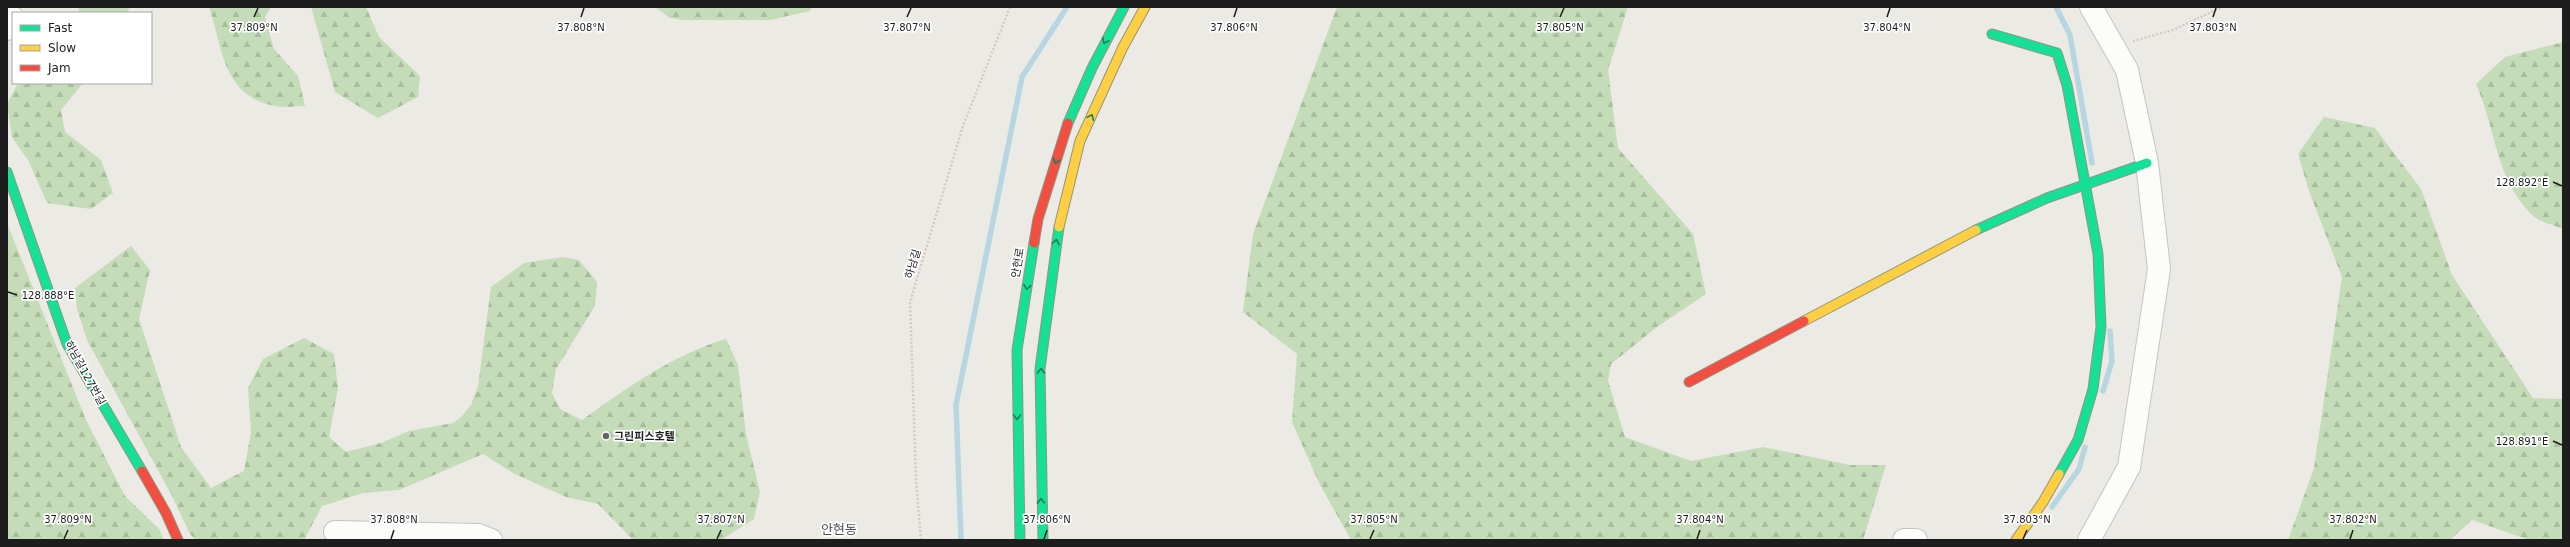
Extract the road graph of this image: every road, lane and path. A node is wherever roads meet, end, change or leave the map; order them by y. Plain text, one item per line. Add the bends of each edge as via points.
1 (1010, 7) edge
2 (1124, 7) edge
3 (1145, 7) edge
4 (2091, 7) edge
5 (2222, 7) edge
6 (12, 20) edge
7 (7, 29) edge
8 (1992, 34) dead end
9 (2114, 47) junction
10 (2147, 163) junction
11 (7, 172) edge
12 (2088, 183) junction
13 (1689, 382) dead end
14 (335, 532) dead end
15 (178, 540) edge
16 (491, 540) edge
17 (920, 540) edge
18 (1020, 540) edge
19 (1043, 540) edge
20 (1904, 540) edge
21 (1916, 540) edge
22 (2016, 540) edge
23 (2089, 540) edge

1 - 17 path, 하남길 via 963,126 910,302
2 -> 18 street, 안현로 via 1070,117 1038,219 1017,350
19 -> 3 street via 1040,369 1055,242 1080,141 1123,47
4 - 9 street
5 - 9 path via 2173,30
6 - 7 street
8 - 12 street via 2057,53 2067,85
9 - 10 street via 2127,70
10 - 12 street
10 - 23 street via 2159,269 2154,307 2129,467
11 - 15 street, 하남길127번길 via 67,344 166,513
12 - 13 street via 1967,234
12 - 22 street via 2098,254 2101,320 2093,389 2078,440 2043,502
14 - 16 street via 478,535
20 - 21 street

